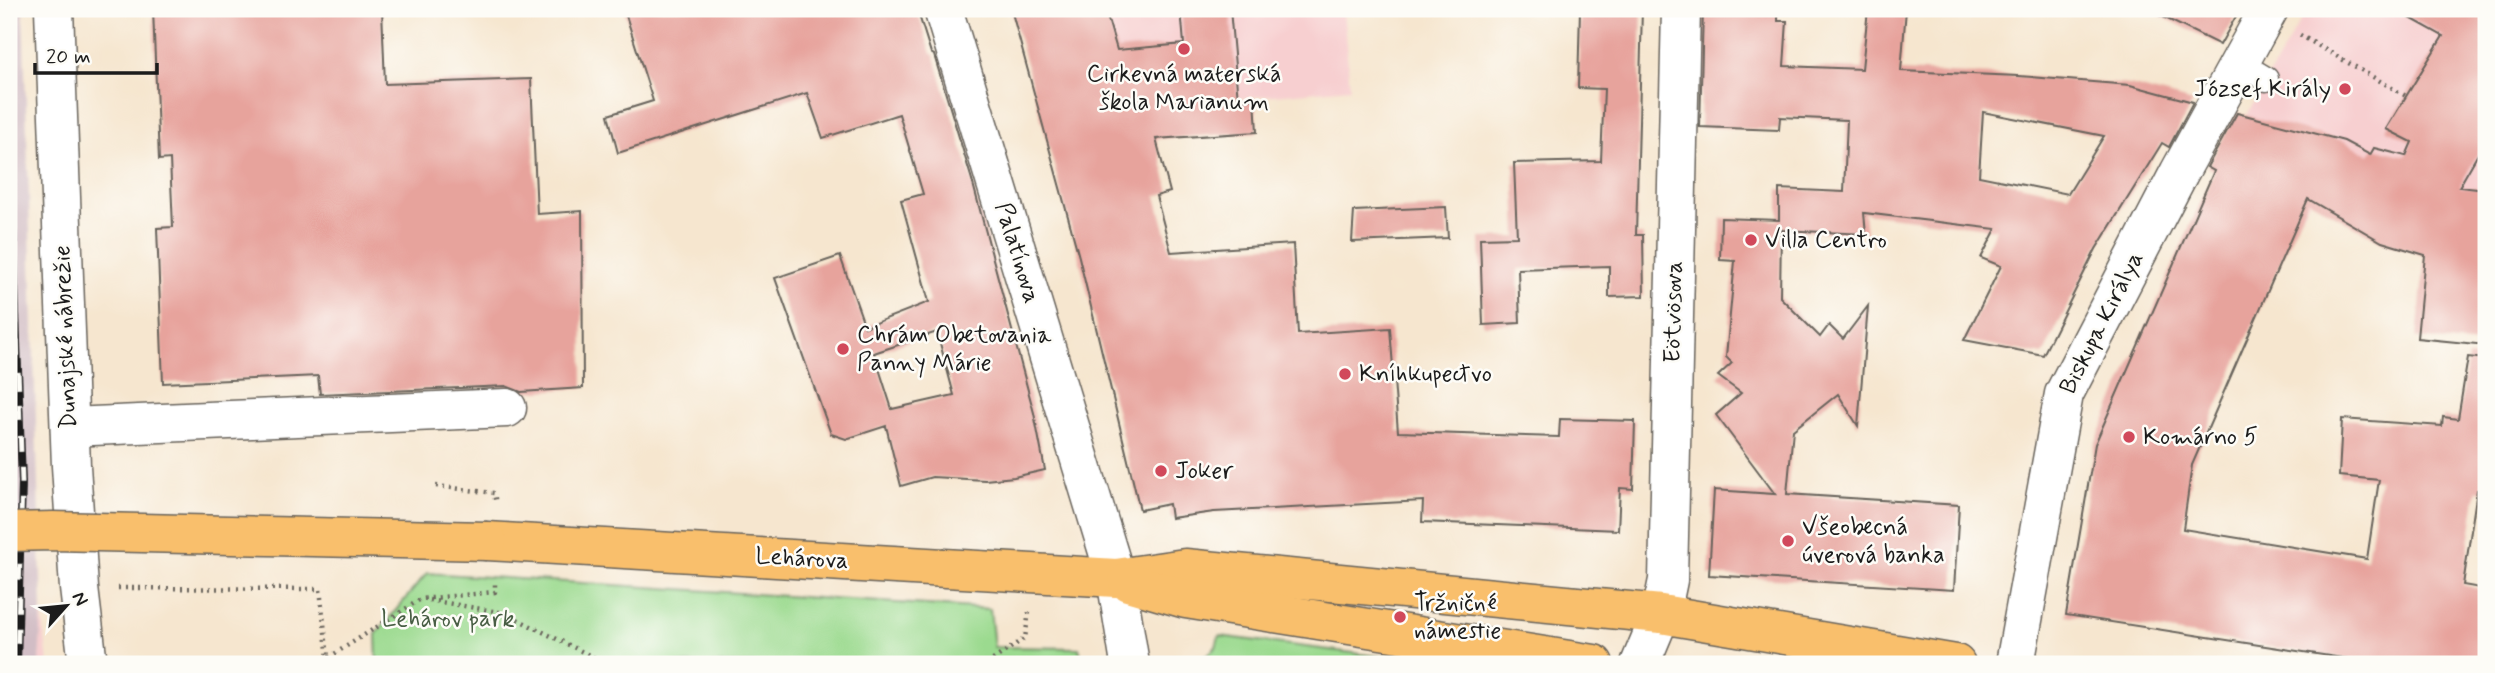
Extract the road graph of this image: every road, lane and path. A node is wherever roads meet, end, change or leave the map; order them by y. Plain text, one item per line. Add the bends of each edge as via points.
1 (54, 9) edge
2 (943, 9) edge
3 (1681, 9) edge
4 (2281, 20) edge
5 (2406, 96) dead end
6 (508, 408) dead end
7 (70, 427) junction
8 (436, 486) dead end
9 (9, 532) edge
10 (493, 542) junction
11 (1116, 578) junction
12 (111, 588) dead end
13 (421, 599) junction
14 (1029, 607) dead end
15 (1661, 614) junction
16 (328, 661) edge
17 (88, 664) edge
18 (607, 664) edge
19 (987, 664) edge
20 (1130, 664) edge
21 (1594, 664) edge
22 (1640, 664) edge
23 (1956, 664) edge
24 (2015, 664) edge

1 - 7 street, Dunajské nábrežie
2 - 11 street, Palatínova
3 - 15 street, Eötvösova via 1668,580
4 - 5 path
4 - 24 street, Biskupa Királya via 2064,394
6 - 7 street
7 - 17 street, Dunajské nábrežie
8 - 10 path via 495,493
9 - 10 main road, Lehárova, bridge
10 - 11 main road, Lehárova
10 - 13 path via 495,592
11 - 15 main road via 1185,568
11 - 20 street
11 - 21 main road via 1186,599
12 - 16 path via 320,589
13 - 16 path
13 - 18 path via 505,613
14 - 19 path via 1025,638
15 - 22 street, Eötvösova
15 - 23 main road

